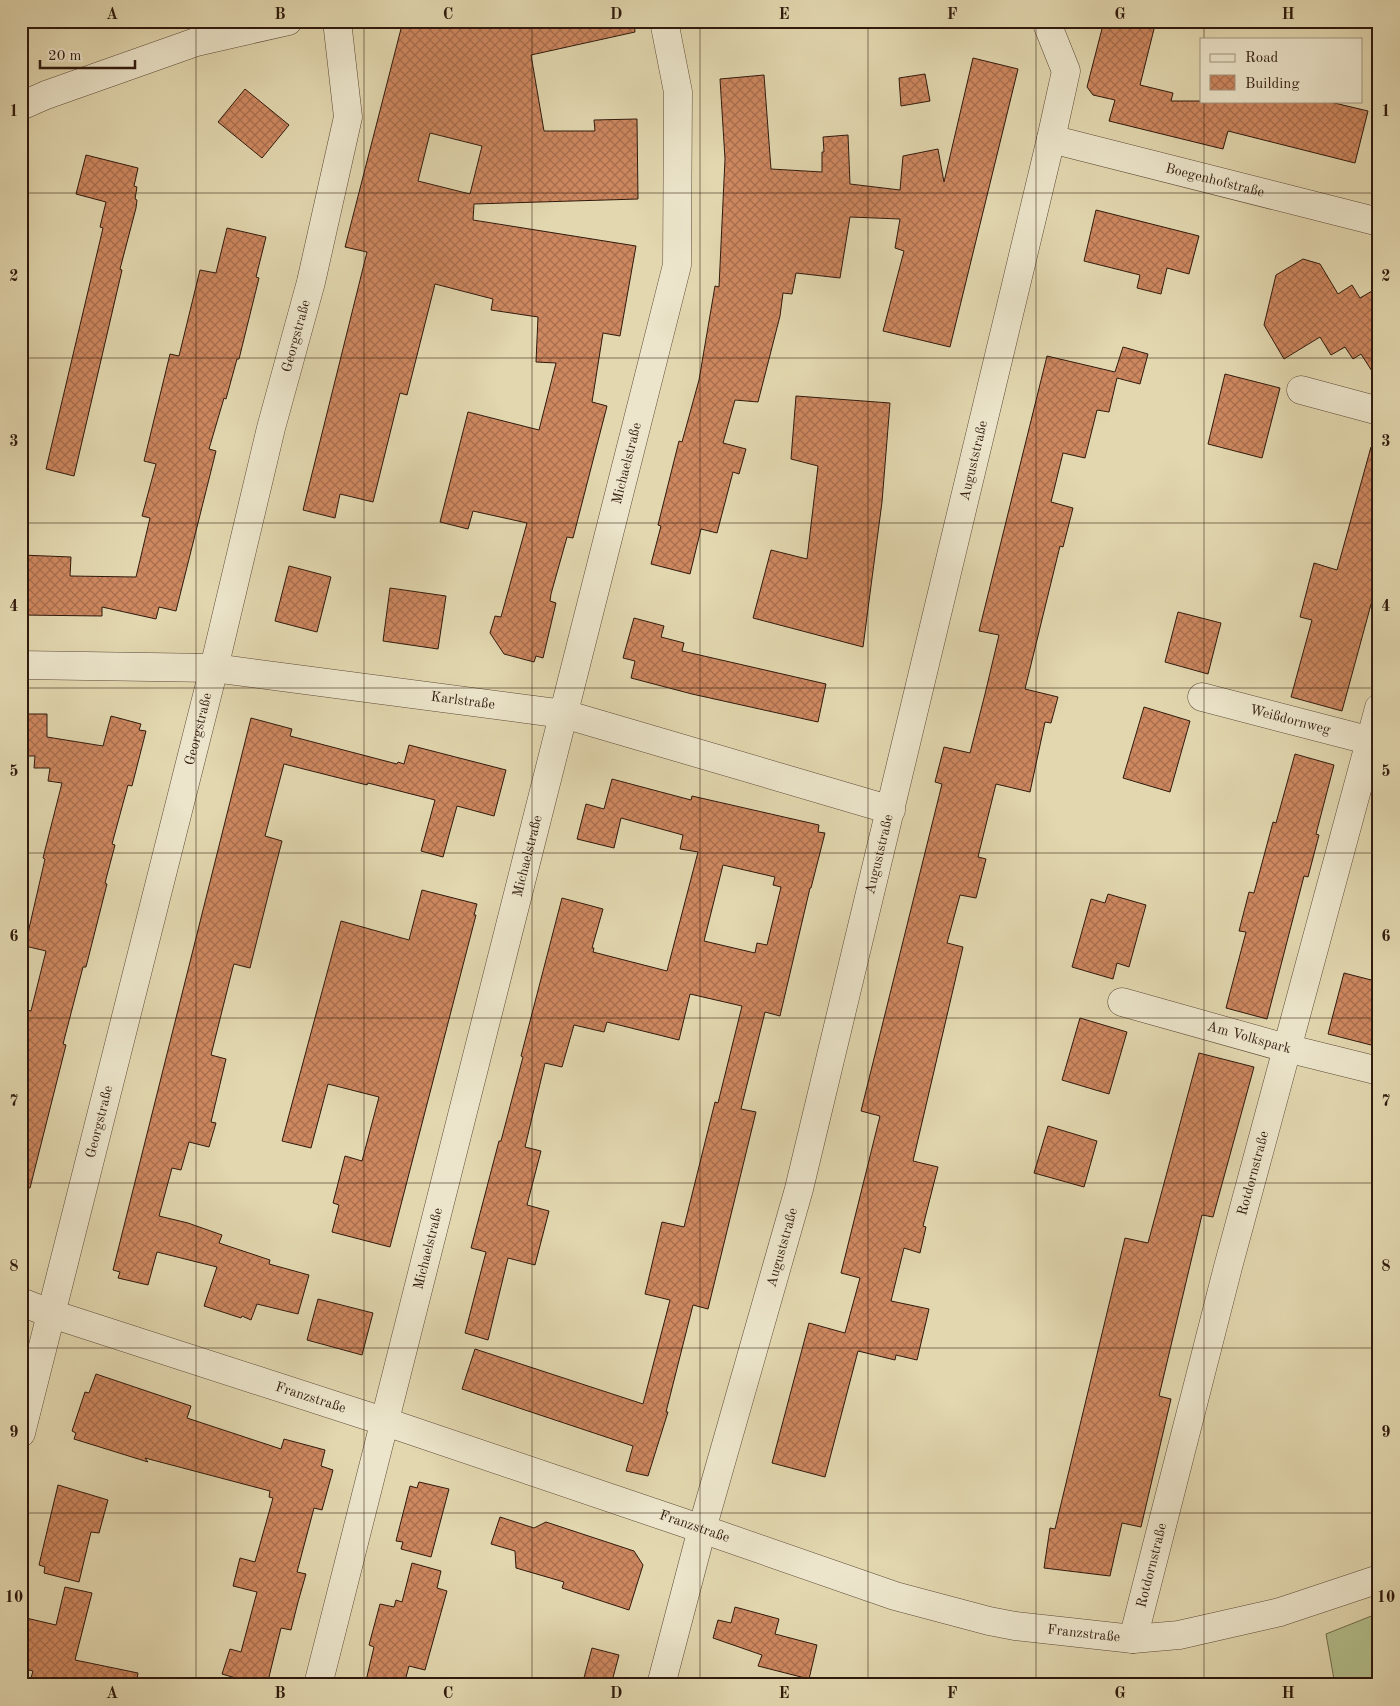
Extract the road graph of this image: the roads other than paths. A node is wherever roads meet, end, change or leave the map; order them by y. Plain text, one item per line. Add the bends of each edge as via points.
1 (288, 21) edge
2 (337, 21) edge
3 (664, 21) edge
4 (1046, 21) edge
5 (196, 32) edge
6 (21, 106) edge
7 (1051, 139) junction
8 (1379, 222) edge
9 (1301, 390) dead end
10 (1379, 411) edge
11 (21, 665) edge
12 (214, 668) junction
13 (1202, 697) dead end
14 (1379, 708) edge
15 (564, 714) junction
16 (1375, 741) edge
17 (891, 810) junction
18 (1122, 1002) dead end
19 (1286, 1048) junction
20 (1379, 1071) edge
21 (21, 1302) edge
22 (52, 1314) junction
23 (386, 1422) junction
24 (21, 1433) edge
25 (702, 1529) junction
26 (1379, 1579) edge
27 (1133, 1639) junction
28 (318, 1685) edge
29 (661, 1685) edge

1 - 5 street
2 - 12 street, Georgstraße via 348,117 311,282 270,428
3 - 15 street, Michaelstraße via 678,92 677,265
4 - 7 street, Auguststraße via 1066,71
5 - 6 street
7 - 8 street, Boegenhofstraße
7 - 17 street, Auguststraße
9 - 10 street
11 - 12 street, Karlstraße
12 - 15 street, Karlstraße
12 - 22 street, Georgstraße
13 - 16 street, Weißdornweg
14 - 16 street, Rotdornstraße
15 - 17 street, Karlstraße
15 - 23 street, Michaelstraße
16 - 19 street, Rotdornstraße
17 - 25 street, Auguststraße via 799,1189
18 - 19 street, Am Volkspark
19 - 20 street, Am Volkspark
19 - 27 street, Rotdornstraße
21 - 22 street, Franzstraße
22 - 23 street, Franzstraße
22 - 24 street, Georgstraße
23 - 25 street, Franzstraße
23 - 28 street, Michaelstraße
25 - 27 street, Franzstraße via 895,1596 980,1618 1015,1626
25 - 29 street, Auguststraße
26 - 27 street, Franzstraße via 1280,1612 1179,1635

